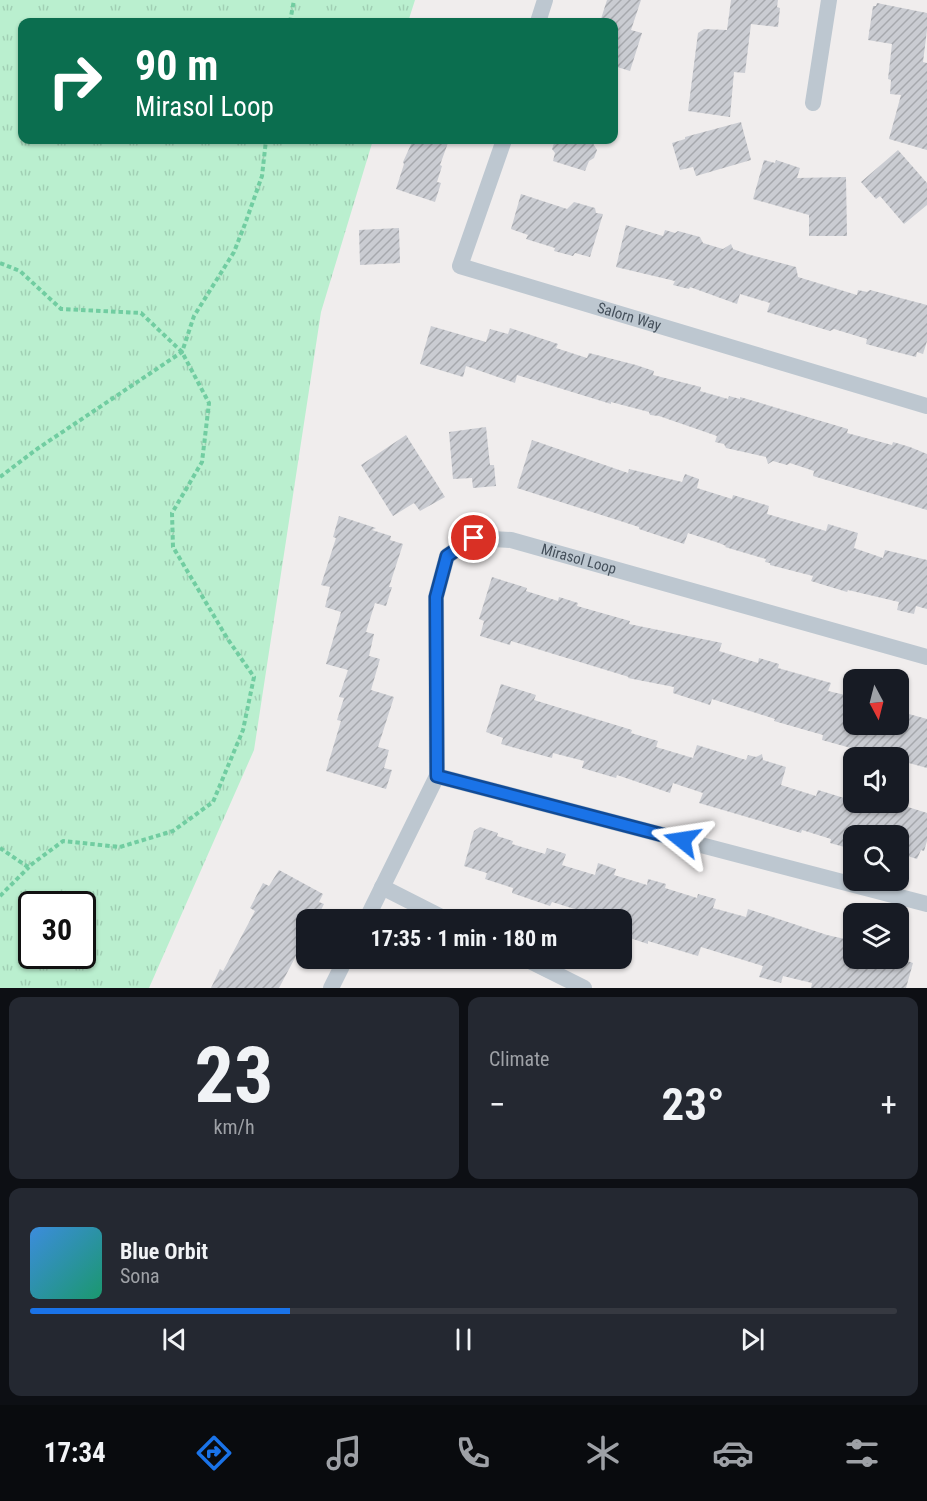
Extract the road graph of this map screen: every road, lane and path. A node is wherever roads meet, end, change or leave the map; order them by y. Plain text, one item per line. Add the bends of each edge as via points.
1 (294, 0) edge
2 (545, 0) edge
3 (829, 0) edge
4 (291, 18) edge
5 (539, 18) edge
6 (813, 103) dead end
7 (266, 144) edge
8 (503, 144) edge
9 (0, 263) edge
10 (182, 352) junction
11 (927, 406) edge
12 (0, 477) edge
13 (927, 657) edge
14 (437, 776) junction
15 (0, 848) edge
16 (34, 863) junction
17 (382, 887) junction
18 (0, 896) edge
19 (927, 903) edge
20 (371, 909) edge
21 (425, 909) edge
22 (340, 969) edge
23 (546, 969) edge
24 (331, 988) edge
25 (584, 988) edge

1 - 4 path
2 - 5 street
3 - 6 street
7 - 10 path via 262,176 234,252 194,316
8 - 11 street, Salorn Way via 460,266
9 - 10 path via 20,271 61,309 141,313
10 - 12 path
10 - 16 path via 208,403 202,462 172,513 174,546 254,677 243,730 213,802 173,831 120,848 63,840
13 - 14 street, Mirasol Loop via 511,540 474,538 447,556 436,597
14 - 17 street, Mirasol Loop
14 - 19 street
15 - 16 path via 28,867
16 - 18 path
17 - 20 street, Mirasol Loop
17 - 21 street
22 - 24 street
23 - 25 street

